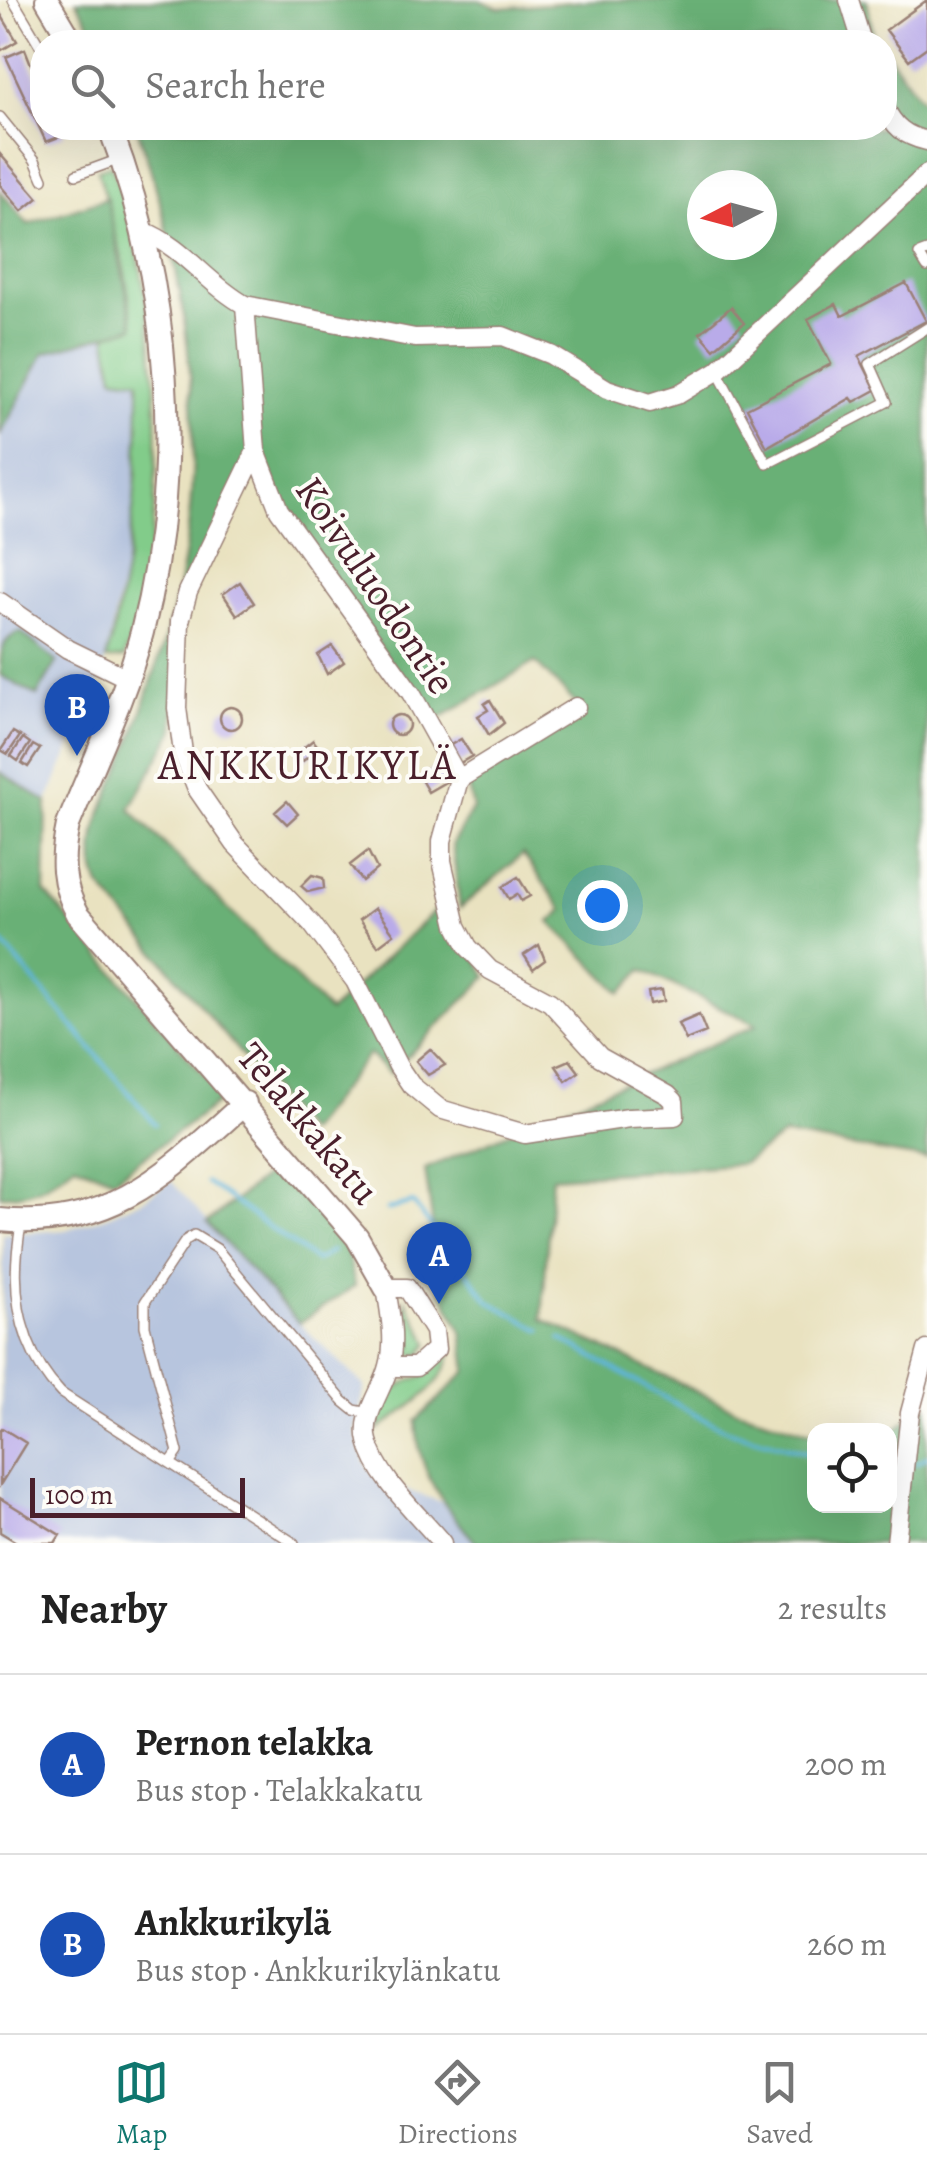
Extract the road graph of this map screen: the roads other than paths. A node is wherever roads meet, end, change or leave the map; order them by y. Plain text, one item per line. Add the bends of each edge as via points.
1 (13, 0) edge
2 (47, 0) edge
3 (849, 0) edge
4 (31, 30) edge
5 (65, 30) edge
6 (858, 30) edge
7 (0, 116) edge
8 (897, 126) edge
9 (115, 140) edge
10 (927, 141) edge
11 (122, 158) junction
12 (927, 174) edge
13 (76, 175) dead end
14 (43, 178) dead end
15 (143, 231) junction
16 (927, 251) edge
17 (927, 266) edge
18 (245, 305) junction
19 (927, 328) edge
20 (717, 371) junction
21 (256, 450) junction
22 (0, 602) edge
23 (126, 678) junction
24 (576, 707) dead end
25 (459, 779) junction
26 (245, 1103) junction
27 (11, 1221) edge
28 (386, 1288) junction
29 (927, 1350) edge
30 (389, 1366) junction
31 (370, 1413) junction
32 (170, 1463) junction
33 (294, 1543) edge
34 (442, 1543) edge
35 (896, 1543) edge

1 - 4 lane
2 - 5 street
3 - 6 street
7 - 14 lane
8 - 10 street
9 - 11 street, Telakkakatu
11 - 13 lane
11 - 15 street, Telakkakatu
12 - 20 street
15 - 18 street via 177,247 220,291
15 - 23 street, Telakkakatu via 163,334 166,408 150,592
16 - 17 lane via 919,254
18 - 20 street via 416,338 503,336 607,389 650,403
18 - 21 street
19 - 20 lane via 870,364 886,402 767,464
21 - 25 street, Koivuluodontie via 280,510 411,693
21 - 25 street via 180,621 180,736 206,805 312,924 355,981 405,1075 440,1109 525,1134 675,1116 668,1095 600,1056 550,1002 490,970 468,947 442,860
22 - 23 street via 68,649
23 - 26 street, Telakkakatu via 68,825 63,870 78,914
24 - 25 street
26 - 27 street via 131,1197 76,1217
26 - 28 street, Telakkakatu via 357,1237
27 - 32 lane via 17,1304 39,1367 61,1393
28 - 30 street, Telakkakatu
28 - 30 street via 414,1293 437,1342 416,1367
29 - 35 street via 910,1413
30 - 31 street, Telakkakatu
31 - 32 lane via 343,1401 216,1249 194,1235 145,1302 144,1326 178,1452
31 - 34 street, Telakkakatu via 367,1439 376,1460
32 - 33 lane

